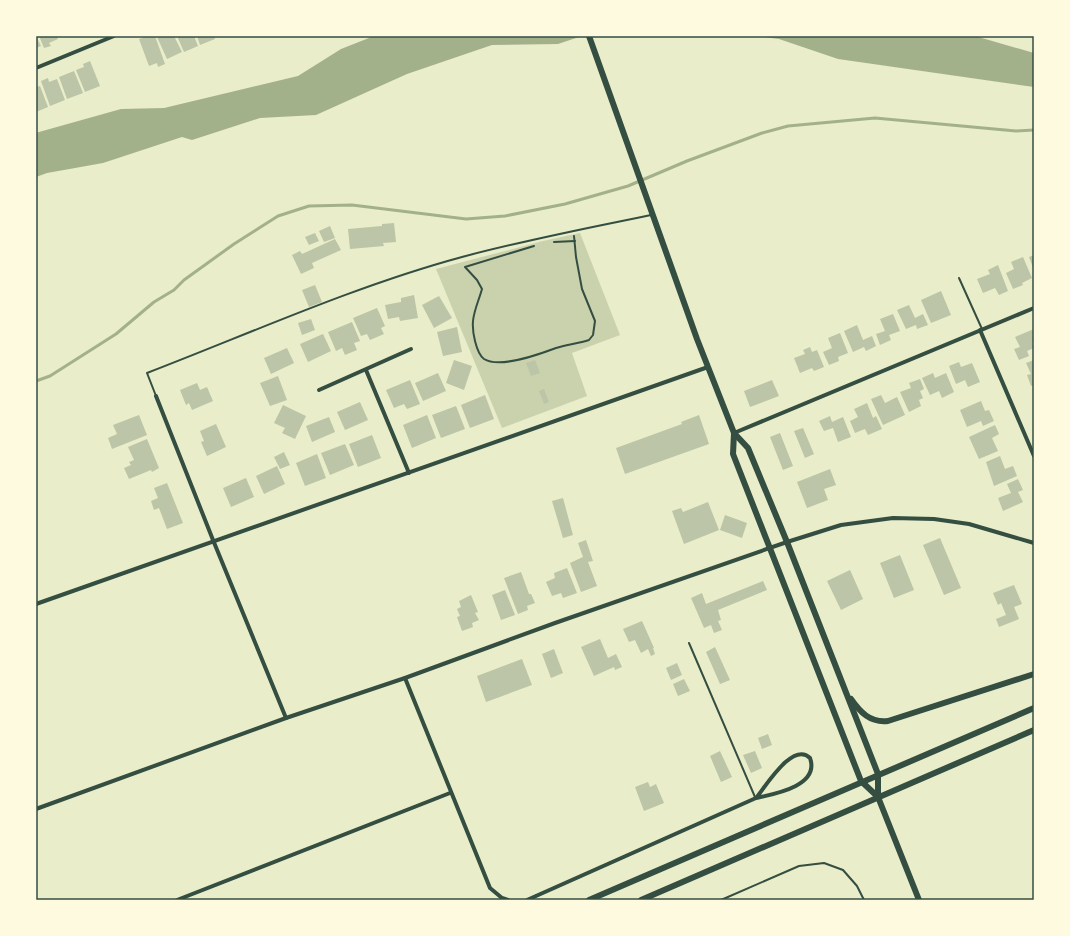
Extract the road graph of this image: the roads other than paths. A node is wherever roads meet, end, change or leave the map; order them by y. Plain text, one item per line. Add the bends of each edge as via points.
1 (114, 36) edge
2 (589, 36) edge
3 (36, 68) edge
4 (653, 215) junction
5 (959, 278) dead end
6 (1034, 308) edge
7 (981, 330) junction
8 (411, 349) dead end
9 (708, 367) junction
10 (366, 370) junction
11 (319, 390) dead end
12 (156, 396) joint
13 (734, 433) junction
14 (1034, 456) edge
15 (409, 473) junction
16 (213, 540) junction
17 (787, 542) junction
18 (1034, 544) edge
19 (771, 548) junction
20 (36, 604) edge
21 (689, 643) dead end
22 (1034, 674) edge
23 (405, 678) junction
24 (843, 685) junction
25 (1034, 708) edge
26 (286, 718) junction
27 (1034, 730) edge
28 (878, 774) junction
29 (861, 781) junction
30 (450, 793) junction
31 (878, 796) junction
32 (756, 798) junction
33 (36, 809) edge
34 (177, 900) edge
35 (508, 900) edge
36 (527, 900) edge
37 (589, 900) edge
38 (641, 900) edge
39 (721, 900) edge
40 (864, 900) edge
41 (919, 900) edge

1 - 3 street
2 - 4 main road
4 - 9 main road
4 - 12 lane via 462,257 350,294 147,373
5 - 7 lane
6 - 7 street
7 - 13 street
7 - 14 street
8 - 10 street
9 - 13 main road
9 - 15 street
10 - 11 street
10 - 15 street
12 - 16 street
13 - 17 main road via 748,448
13 - 19 main road via 732,454
15 - 16 street
16 - 20 street
16 - 26 street
17 - 18 street via 841,525 894,518 934,519 969,524
17 - 19 street
17 - 24 main road
19 - 23 street
19 - 29 main road
21 - 32 lane
22 - 24 main road via 881,722 867,717 858,710
23 - 26 street
23 - 30 street
24 - 28 main road
25 - 28 main road
26 - 33 street
27 - 31 main road
28 - 29 main road
28 - 31 main road
29 - 31 main road
29 - 37 main road
30 - 34 street
30 - 35 street via 490,888
31 - 38 main road
31 - 41 main road
32 - 32 street via 787,760 799,753 810,758 812,769 802,782 779,793
32 - 36 street
39 - 40 lane via 800,866 824,863 843,870 857,886

